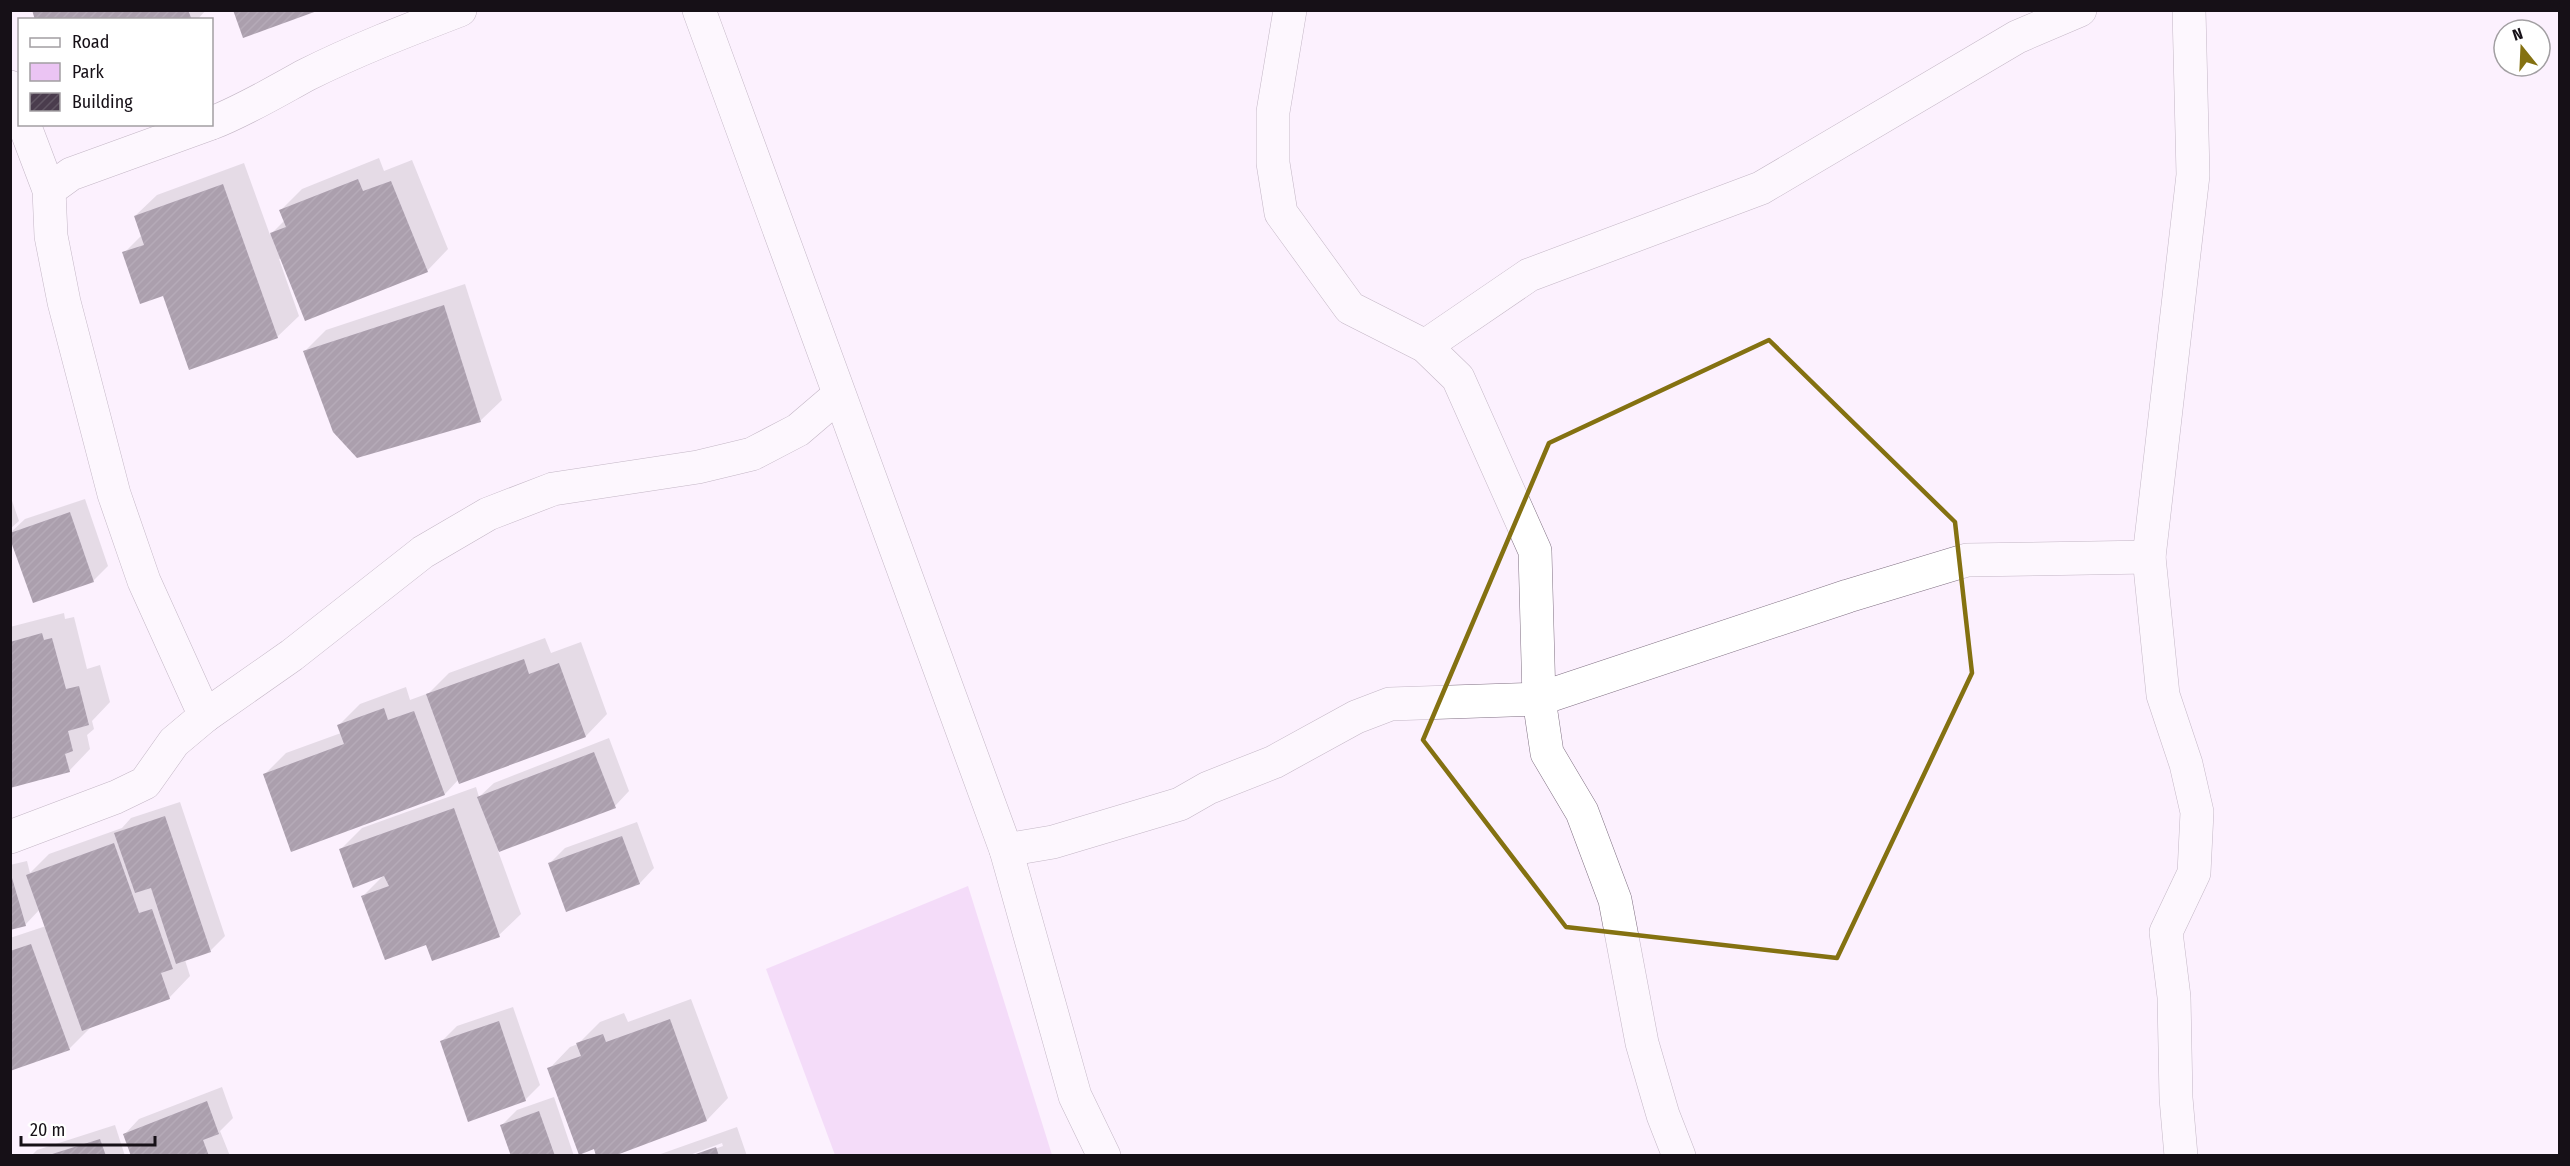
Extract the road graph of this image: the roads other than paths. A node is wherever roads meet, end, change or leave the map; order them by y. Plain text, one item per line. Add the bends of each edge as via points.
1 (460, 10) edge
2 (699, 10) edge
3 (1290, 10) edge
4 (2080, 10) edge
5 (2189, 10) edge
6 (10, 87) edge
7 (18, 106) edge
8 (213, 123) edge
9 (25, 126) edge
10 (204, 126) edge
11 (49, 190) junction
12 (1425, 345) junction
13 (839, 395) junction
14 (2149, 557) junction
15 (1539, 699) junction
16 (205, 716) junction
17 (10, 837) edge
18 (1006, 850) junction
19 (1104, 1155) edge
20 (1678, 1155) edge
21 (2181, 1155) edge

1 - 8 street via 308,75
2 - 13 street
3 - 12 street via 1273,112 1273,163 1281,213 1350,308
4 - 12 street via 2017,38 1761,188 1529,275
5 - 14 street via 2193,175
6 - 7 street
9 - 11 street
10 - 11 street via 71,174
11 - 16 street via 51,236 64,302 114,494 144,581
12 - 15 street via 1458,378 1535,551
13 - 16 street via 798,430 752,454 698,468 552,489 488,514 423,552 292,656
13 - 18 street
14 - 15 street via 1967,560
14 - 21 street via 2163,695 2197,812 2194,873 2166,932 2174,997
15 - 18 street via 1390,704 1180,804 1053,842
15 - 20 street via 1547,753 1582,812 1615,900 1642,1042
16 - 17 street via 174,742 145,783
18 - 19 street via 1075,1096

